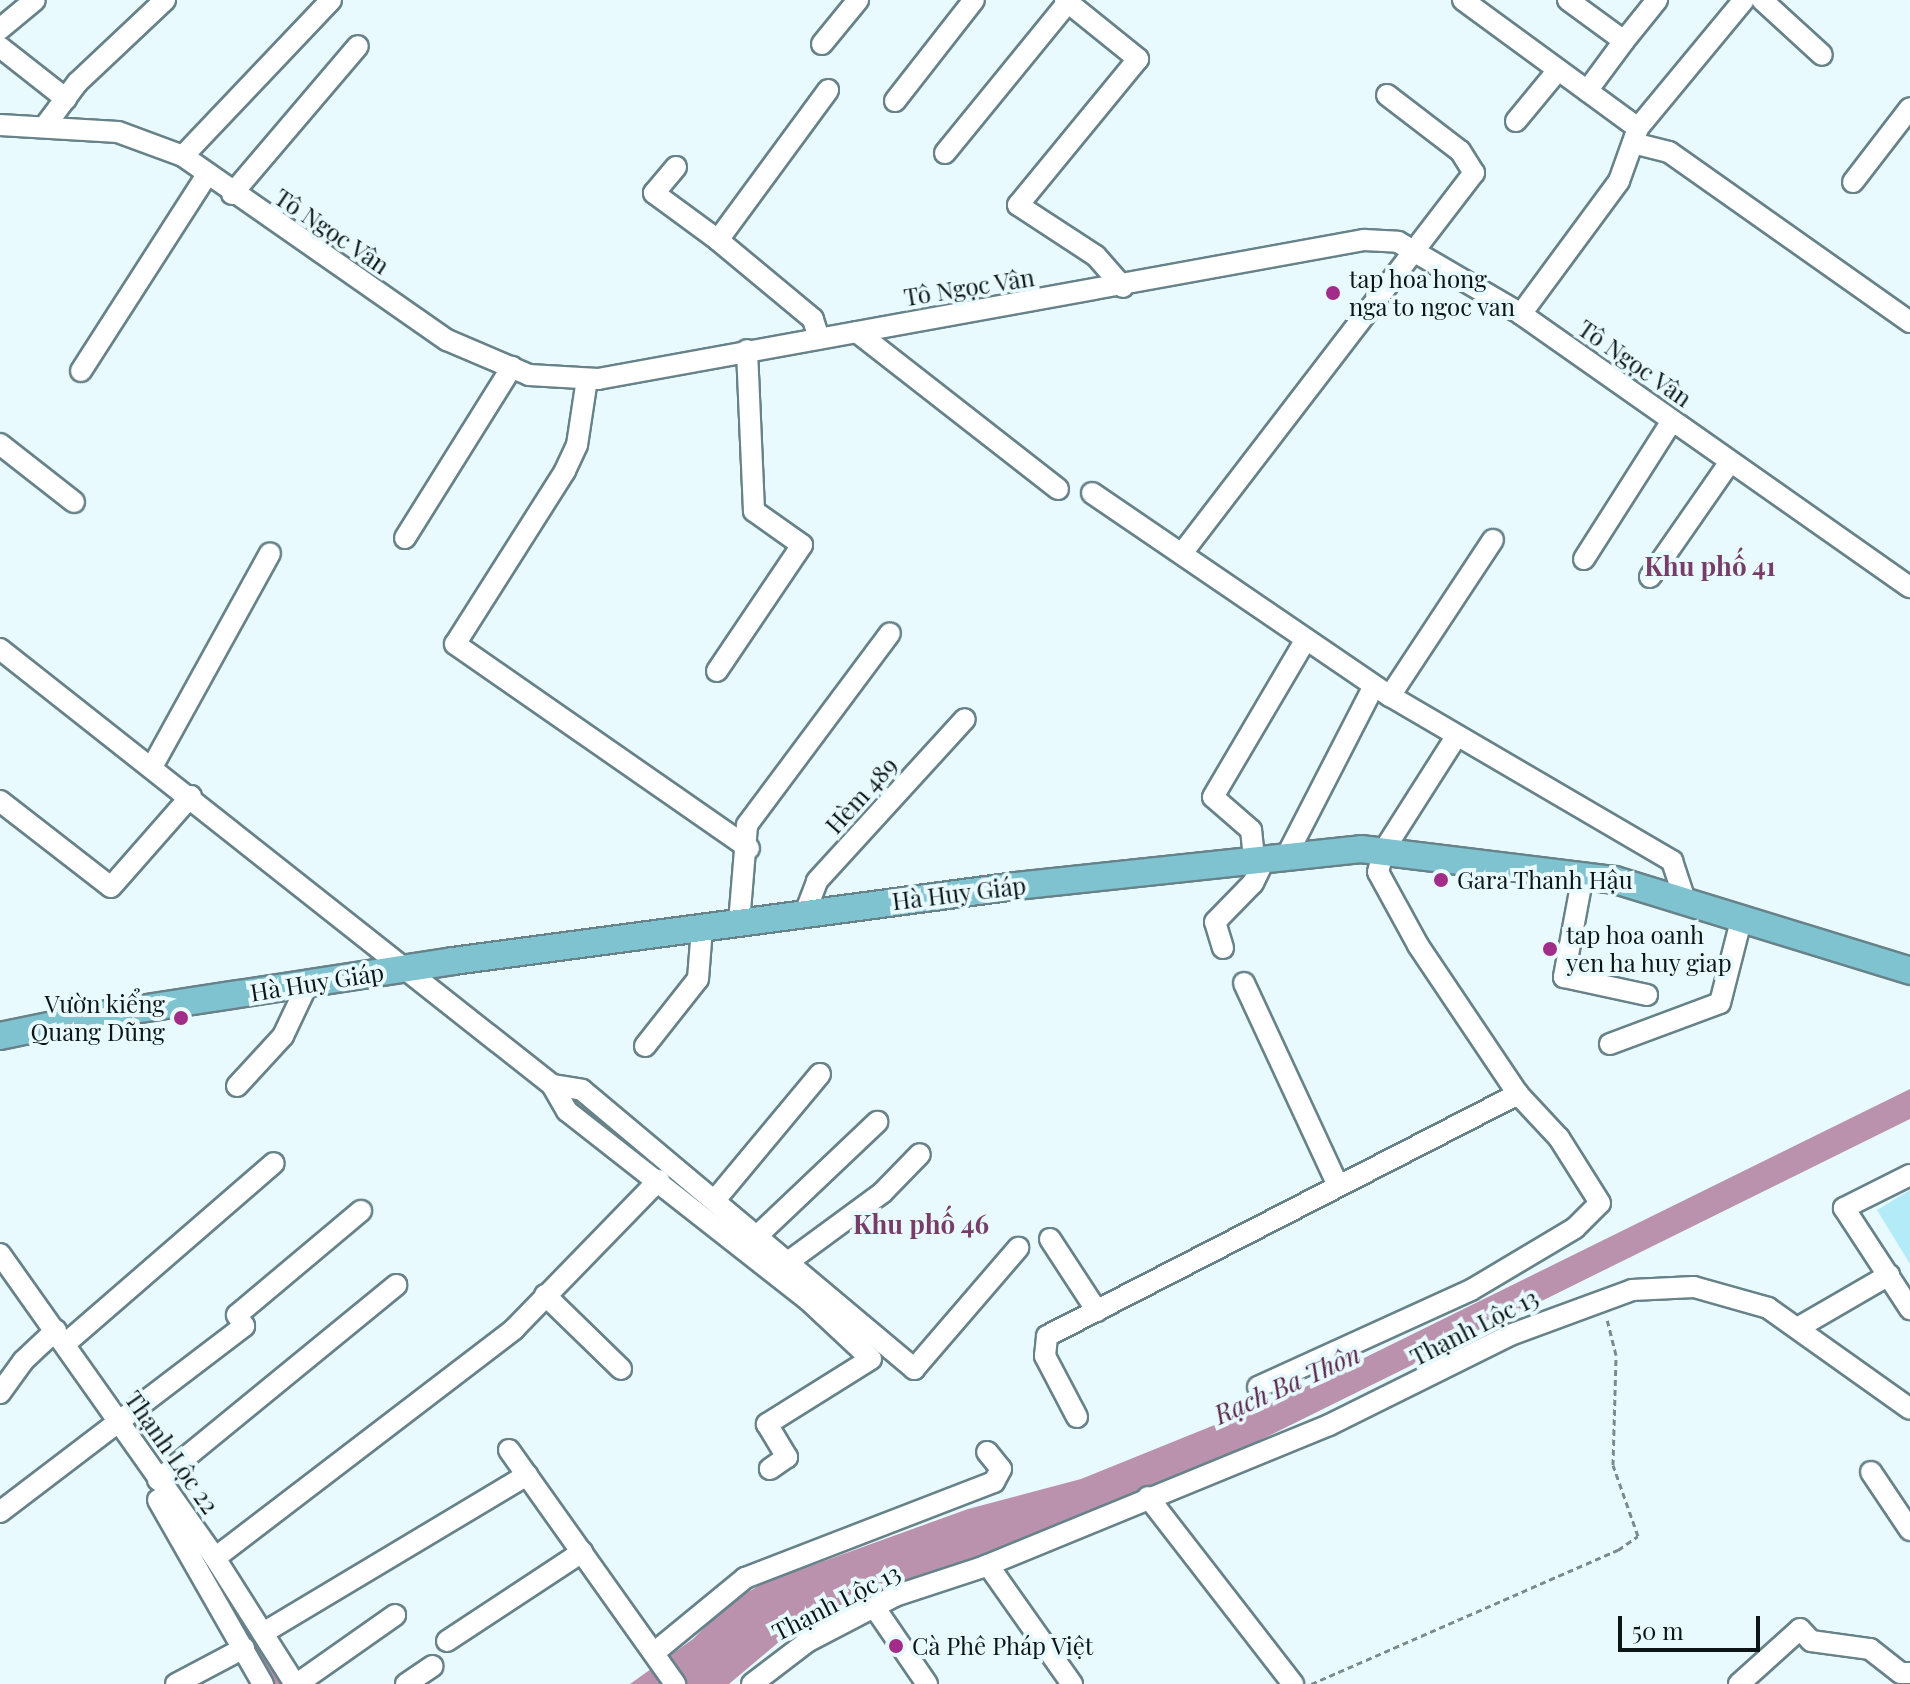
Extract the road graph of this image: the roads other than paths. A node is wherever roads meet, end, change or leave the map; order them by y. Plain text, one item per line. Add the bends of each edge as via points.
1 (35, 0) edge
2 (165, 0) edge
3 (331, 0) edge
4 (858, 0) edge
5 (974, 0) edge
6 (1463, 0) edge
7 (1568, 0) edge
8 (1657, 0) edge
9 (1744, 0) edge
10 (1762, 0) edge
11 (1067, 1) edge
12 (0, 29) edge
13 (1624, 41) junction
14 (822, 44) dead end
15 (358, 46) dead end
16 (0, 47) edge
17 (1822, 55) dead end
18 (1552, 77) junction
19 (828, 90) dead end
20 (1587, 91) junction
21 (1387, 95) dead end
22 (66, 99) junction
23 (895, 101) dead end
24 (1910, 108) edge
25 (1516, 121) dead end
26 (0, 125) edge
27 (45, 126) junction
28 (1635, 136) junction
29 (945, 153) dead end
30 (183, 156) junction
31 (676, 167) dead end
32 (206, 176) junction
33 (1853, 182) dead end
34 (232, 194) junction
35 (718, 240) junction
36 (1411, 250) junction
37 (1123, 287) junction
38 (1521, 314) junction
39 (1910, 322) edge
40 (857, 332) junction
41 (819, 338) junction
42 (747, 350) junction
43 (512, 367) junction
44 (81, 371) dead end
45 (587, 379) junction
46 (1672, 421) junction
47 (0, 444) edge
48 (1730, 462) junction
49 (1058, 489) dead end
50 (1092, 493) dead end
51 (74, 502) dead end
52 (405, 538) dead end
53 (1493, 540) dead end
54 (1183, 552) junction
55 (270, 553) dead end
56 (1584, 559) dead end
57 (1650, 577) dead end
58 (1910, 587) edge
59 (890, 633) dead end
60 (1305, 641) junction
61 (0, 649) edge
62 (717, 671) dead end
63 (1382, 691) junction
64 (965, 719) dead end
65 (1456, 737) junction
66 (152, 767) junction
67 (191, 796) junction
68 (0, 801) edge
69 (749, 848) junction
70 (1384, 850) junction
71 (1269, 857) junction
72 (1583, 875) junction
73 (1685, 900) junction
74 (805, 913) junction
75 (1742, 917) junction
76 (739, 923) junction
77 (702, 928) junction
78 (1223, 948) dead end
79 (406, 968) junction
80 (1910, 971) edge
81 (308, 983) junction
82 (1244, 983) dead end
83 (1647, 995) dead end
84 (0, 1036) edge
85 (1610, 1044) dead end
86 (645, 1046) dead end
87 (820, 1074) dead end
88 (552, 1085) junction
89 (237, 1086) dead end
90 (1518, 1094) junction
91 (877, 1122) dead end
92 (920, 1154) dead end
93 (274, 1163) dead end
94 (1910, 1175) edge
95 (659, 1180) junction
96 (1337, 1183) junction
97 (715, 1200) junction
98 (361, 1211) dead end
99 (757, 1236) junction
100 (1050, 1239) dead end
101 (1018, 1248) dead end
102 (0, 1254) edge
103 (788, 1262) junction
104 (1889, 1275) junction
105 (396, 1285) dead end
106 (545, 1295) junction
107 (1910, 1309) edge
108 (1097, 1311) junction
109 (1801, 1326) junction
110 (61, 1337) junction
111 (621, 1369) dead end
112 (1258, 1387) dead end
113 (0, 1393) edge
114 (1910, 1409) edge
115 (1077, 1417) dead end
116 (114, 1422) junction
117 (509, 1450) dead end
118 (987, 1452) dead end
119 (770, 1469) dead end
120 (1871, 1472) dead end
121 (527, 1475) junction
122 (158, 1480) junction
123 (1148, 1497) junction
124 (0, 1512) edge
125 (1910, 1530) edge
126 (582, 1552) junction
127 (215, 1558) junction
128 (988, 1565) junction
129 (875, 1608) junction
130 (395, 1615) dead end
131 (263, 1633) junction
132 (447, 1641) dead end
133 (244, 1648) junction
134 (659, 1658) junction
135 (433, 1666) dead end
136 (1910, 1673) edge
137 (176, 1684) edge
138 (263, 1684) edge
139 (296, 1684) edge
140 (406, 1684) edge
141 (675, 1684) edge
142 (752, 1684) edge
143 (927, 1684) edge
144 (1072, 1684) edge
145 (1293, 1684) edge
146 (1739, 1684) edge

1 - 12 street
2 - 22 street
3 - 30 street
4 - 14 street
5 - 23 street
6 - 18 street
7 - 13 street
8 - 13 street
9 - 28 street
10 - 17 street
11 - 29 street
11 - 37 street via 1138,59 1018,205 1096,256
13 - 20 street
15 - 34 street
16 - 22 street
18 - 20 street
18 - 25 street
19 - 35 street
20 - 28 street
21 - 36 street via 1460,151 1474,173
22 - 27 street
24 - 33 street
26 - 27 street, Tô Ngọc Vân
27 - 30 street, Tô Ngọc Vân via 118,132
28 - 38 street via 1619,181
28 - 39 street via 1669,152
30 - 32 street, Tô Ngọc Vân
31 - 35 street via 654,193
32 - 34 street, Tô Ngọc Vân
32 - 44 street
34 - 43 street, Tô Ngọc Vân via 447,340
35 - 41 street via 813,319
36 - 37 street, Tô Ngọc Vân via 1398,242 1364,240
36 - 38 street, Tô Ngọc Vân
36 - 54 street
37 - 40 street, Tô Ngọc Vân
38 - 46 street, Tô Ngọc Vân
40 - 41 street, Tô Ngọc Vân
40 - 49 street
41 - 42 street, Tô Ngọc Vân
42 - 45 street, Tô Ngọc Vân
42 - 62 street via 754,511 802,545
43 - 45 street, Tô Ngọc Vân via 529,375
43 - 52 street
45 - 69 street via 577,445 565,471 455,644
46 - 48 street, Tô Ngọc Vân
46 - 56 street
47 - 51 street
48 - 57 street
48 - 58 street, Tô Ngọc Vân
50 - 54 street
53 - 63 street
54 - 60 street
55 - 66 street
59 - 69 street via 747,825
60 - 63 street
60 - 71 street via 1213,797 1251,830
61 - 66 street
63 - 65 street
63 - 71 street
64 - 74 street, Hèm 489 via 817,881
65 - 70 street
65 - 73 street via 1672,861
66 - 67 street
67 - 68 street via 111,887
67 - 79 street
69 - 76 street
70 - 71 main road, Hà Huy Giáp
70 - 72 main road, Hà Huy Giáp
70 - 90 street via 1378,872 1418,945
71 - 74 main road, Hà Huy Giáp
71 - 78 street via 1253,883 1215,922
72 - 73 main road, Hà Huy Giáp
72 - 83 street via 1564,977
73 - 75 main road, Hà Huy Giáp
74 - 76 main road, Hà Huy Giáp
75 - 80 main road, Hà Huy Giáp
75 - 85 street via 1720,1003
76 - 77 main road, Hà Huy Giáp
77 - 79 main road, Hà Huy Giáp
77 - 86 street via 698,979
79 - 81 main road, Hà Huy Giáp
79 - 88 street
81 - 84 main road, Hà Huy Giáp
81 - 89 street via 283,1036
82 - 96 street
87 - 97 street
88 - 95 street via 567,1111
88 - 97 street via 582,1090
90 - 96 street
90 - 112 street via 1582,1172 1600,1203 1595,1215 1471,1290
91 - 99 street
92 - 103 street via 882,1193
93 - 110 street
94 - 104 street via 1844,1208
95 - 106 street
95 - 119 street via 808,1300 871,1359 767,1424 787,1457
96 - 108 street
97 - 99 street
98 - 116 street via 237,1315 244,1326
99 - 103 street
100 - 108 street
101 - 103 street via 914,1369
102 - 110 street, Thạnh Lộc 22
104 - 107 street
104 - 109 street
105 - 122 street
106 - 111 street
106 - 127 street via 514,1329 400,1420
108 - 115 street via 1043,1343
109 - 114 street, Thạnh Lộc 13
109 - 123 street, Thạnh Lộc 13 via 1735,1295 1694,1287 1632,1290 1510,1335 1401,1393
110 - 113 street via 23,1361
110 - 116 street, Thạnh Lộc 22
116 - 122 street, Thạnh Lộc 22
116 - 124 street
116 - 133 street, Thạnh Lộc 22
117 - 121 street
118 - 134 street via 1001,1469 994,1482 745,1578
120 - 125 street
121 - 126 street
121 - 131 street
122 - 127 street, Thạnh Lộc 22
123 - 128 street, Thạnh Lộc 13
123 - 145 street
126 - 132 street
126 - 134 street
127 - 131 street, Thạnh Lộc 22
128 - 129 street, Thạnh Lộc 13
128 - 144 street
129 - 142 street, Thạnh Lộc 13 via 779,1659
129 - 143 street
130 - 139 street
131 - 139 street, Thạnh Lộc 22
133 - 137 street
133 - 138 street, Thạnh Lộc 22
134 - 141 street
135 - 140 street
136 - 146 street via 1901,1673 1870,1649 1811,1641 1800,1629

